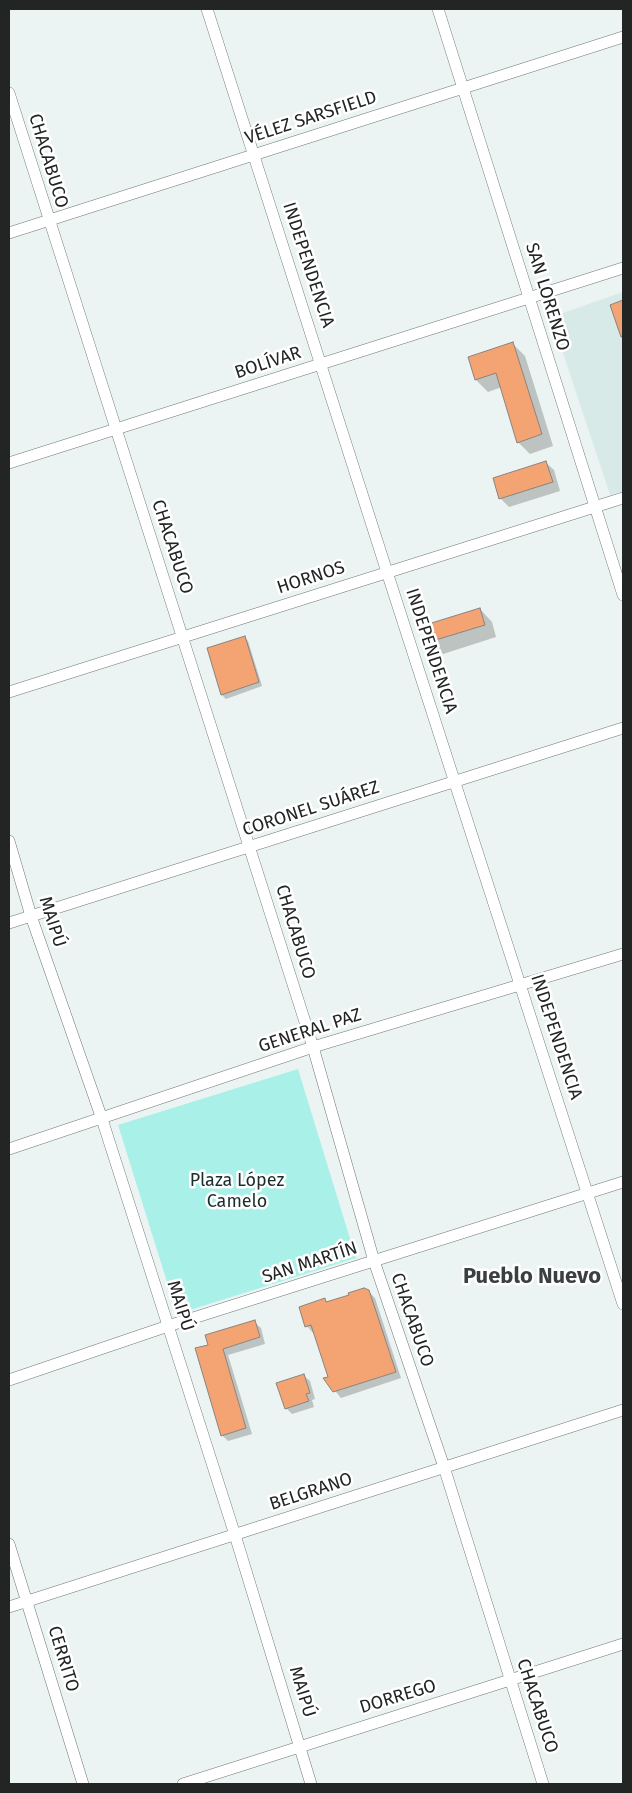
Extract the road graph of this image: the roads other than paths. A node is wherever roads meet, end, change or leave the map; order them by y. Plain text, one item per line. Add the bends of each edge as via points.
1 (207, 9) edge
2 (438, 9) edge
3 (623, 37) edge
4 (464, 87) junction
5 (9, 93) edge
6 (255, 154) junction
7 (48, 219) junction
8 (9, 233) edge
9 (623, 268) edge
10 (530, 298) junction
11 (321, 364) junction
12 (115, 430) junction
13 (9, 463) edge
14 (623, 498) edge
15 (594, 507) junction
16 (386, 572) junction
17 (623, 595) edge
18 (182, 637) junction
19 (9, 692) edge
20 (623, 728) edge
21 (454, 782) junction
22 (9, 841) edge
23 (250, 846) junction
24 (31, 916) junction
25 (9, 923) edge
26 (623, 954) edge
27 (521, 986) junction
28 (313, 1047) junction
29 (102, 1119) junction
30 (9, 1149) edge
31 (623, 1182) edge
32 (588, 1193) junction
33 (374, 1261) junction
34 (623, 1304) edge
35 (168, 1326) junction
36 (9, 1380) edge
37 (623, 1410) edge
38 (444, 1467) junction
39 (235, 1534) junction
40 (9, 1544) edge
41 (27, 1601) junction
42 (9, 1607) edge
43 (623, 1644) edge
44 (510, 1680) junction
45 (300, 1746) junction
46 (83, 1784) edge
47 (183, 1784) edge
48 (312, 1784) edge
49 (543, 1784) edge

1 - 6 street, INDEPENDENCIA
2 - 4 street, SAN LORENZO
3 - 4 street, VÉLEZ SARSFIELD
4 - 6 street, VÉLEZ SARSFIELD
4 - 10 street, SAN LORENZO
5 - 7 street, CHACABUCO
6 - 7 street, VÉLEZ SARSFIELD
6 - 11 street, INDEPENDENCIA
7 - 8 street, VÉLEZ SARSFIELD
7 - 12 street, CHACABUCO
9 - 10 street, BOLÍVAR
10 - 11 street, BOLÍVAR
10 - 15 street, SAN LORENZO
11 - 12 street, BOLÍVAR
11 - 16 street, INDEPENDENCIA
12 - 13 street, BOLÍVAR
12 - 18 street, CHACABUCO
14 - 15 street, HORNOS
15 - 16 street, HORNOS
15 - 17 street, SAN LORENZO
16 - 18 street, HORNOS
16 - 21 street, INDEPENDENCIA
18 - 19 street, HORNOS
18 - 23 street, CHACABUCO
20 - 21 street, CORONEL SUÁREZ
21 - 23 street, CORONEL SUÁREZ
21 - 27 street, INDEPENDENCIA
22 - 24 street, MAIPÚ
23 - 24 street, CORONEL SUÁREZ
23 - 28 street, CHACABUCO
24 - 25 street, CORONEL SUÁREZ
24 - 29 street, MAIPÚ
26 - 27 street, GENERAL PAZ
27 - 28 street, GENERAL PAZ
27 - 32 street, INDEPENDENCIA
28 - 29 street, GENERAL PAZ
28 - 33 street, CHACABUCO
29 - 30 street, GENERAL PAZ
29 - 35 street, MAIPÚ
31 - 32 street, SAN MARTÍN
32 - 33 street, SAN MARTÍN
32 - 34 street, INDEPENDENCIA
33 - 35 street, SAN MARTÍN
33 - 38 street, CHACABUCO
35 - 36 street, SAN MARTÍN
35 - 39 street, MAIPÚ
37 - 38 street, BELGRANO
38 - 39 street, BELGRANO
38 - 44 street, CHACABUCO
39 - 41 street, BELGRANO
39 - 45 street, MAIPÚ
40 - 41 street, CERRITO
41 - 42 street, BELGRANO
41 - 46 street, CERRITO
43 - 44 street, DORREGO
44 - 45 street, DORREGO
44 - 49 street, CHACABUCO
45 - 47 street, DORREGO
45 - 48 street, MAIPÚ

